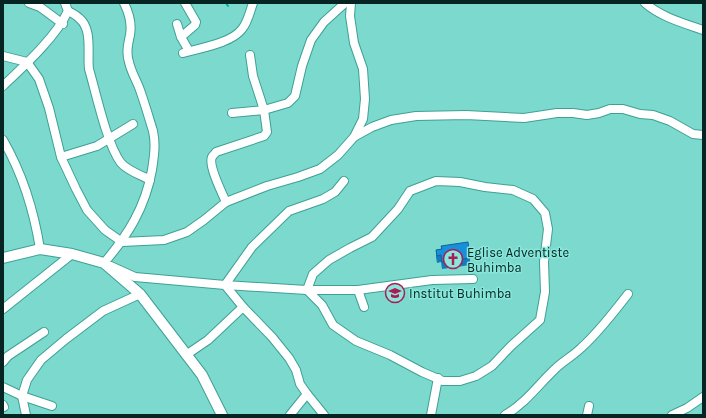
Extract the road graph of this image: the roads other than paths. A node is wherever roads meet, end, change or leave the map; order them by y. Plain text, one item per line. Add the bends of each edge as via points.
1 (29, 3) edge
2 (65, 3) edge
3 (124, 3) edge
4 (185, 3) edge
5 (253, 3) edge
6 (345, 3) edge
7 (351, 3) edge
8 (645, 3) edge
9 (68, 11) junction
10 (63, 24) junction
11 (177, 24) dead end
12 (703, 30) edge
13 (181, 37) junction
14 (3, 56) edge
15 (250, 56) dead end
16 (27, 62) junction
17 (3, 86) edge
18 (264, 110) junction
19 (232, 113) dead end
20 (133, 124) dead end
21 (703, 135) edge
22 (354, 137) junction
23 (110, 138) junction
24 (3, 140) edge
25 (61, 157) junction
26 (150, 180) junction
27 (344, 181) dead end
28 (226, 202) junction
29 (122, 242) junction
30 (40, 249) junction
31 (72, 254) junction
32 (3, 258) edge
33 (104, 263) junction
34 (472, 279) dead end
35 (225, 286) junction
36 (307, 290) junction
37 (358, 290) junction
38 (140, 294) junction
39 (628, 294) dead end
40 (243, 307) junction
41 (364, 307) dead end
42 (3, 309) edge
43 (44, 332) dead end
44 (186, 354) junction
45 (3, 362) edge
46 (438, 378) junction
47 (3, 387) edge
48 (307, 394) junction
49 (22, 396) junction
50 (703, 397) edge
51 (52, 406) dead end
52 (589, 406) dead end
53 (26, 415) edge
54 (222, 415) edge
55 (290, 415) edge
56 (324, 415) edge
57 (431, 415) edge
58 (505, 415) edge
59 (587, 415) edge
60 (672, 415) edge

1 - 10 street via 40,7
2 - 9 street
3 - 26 street via 130,18 127,45 129,62 141,91 155,142
4 - 13 street via 196,22
5 - 13 street via 242,29 234,36 186,52
6 - 18 street via 324,22 311,40 295,96 288,103
7 - 22 street via 350,16 354,43 363,69 365,99 363,119
8 - 12 street via 679,22
9 - 10 street
9 - 23 street via 80,19 87,32 89,69
10 - 16 street
11 - 13 street
14 - 16 street
15 - 18 street
16 - 17 street
16 - 25 street via 39,79
18 - 19 street
18 - 28 street via 267,132 264,136 224,148 212,157 214,172
20 - 23 street
21 - 22 street via 693,134 653,115 610,109 587,115 557,113 524,118 416,116 391,120
22 - 28 street via 338,155 320,169
23 - 25 street via 97,146
23 - 26 street via 122,164
24 - 30 street via 12,155 27,193 37,227
25 - 29 street via 88,210 105,230
26 - 29 street via 145,199
27 - 35 street via 335,192 323,199 290,211 252,247
28 - 29 street via 186,232 164,240
29 - 33 street
30 - 31 street
30 - 32 street
31 - 33 street
31 - 42 street
33 - 35 street via 135,277
33 - 38 street
34 - 37 street via 432,280
35 - 36 street
35 - 40 street
36 - 37 street
36 - 46 street via 322,306 333,325 356,341
36 - 46 street via 313,274 330,260 372,237 398,209 410,191 436,181 460,182 513,190 533,199 545,213 548,229 544,262 545,292 540,320 492,366 476,376 460,381 443,381
37 - 41 street
38 - 44 street
38 - 49 street via 103,311 41,360 27,380
39 - 58 street via 581,348 555,368 534,393 515,410
40 - 44 street via 208,340
40 - 48 street via 289,358
43 - 45 street
44 - 54 street via 202,375
46 - 57 street
47 - 49 street
48 - 55 street
48 - 56 street
49 - 51 street
49 - 53 street
50 - 60 street
52 - 59 street

